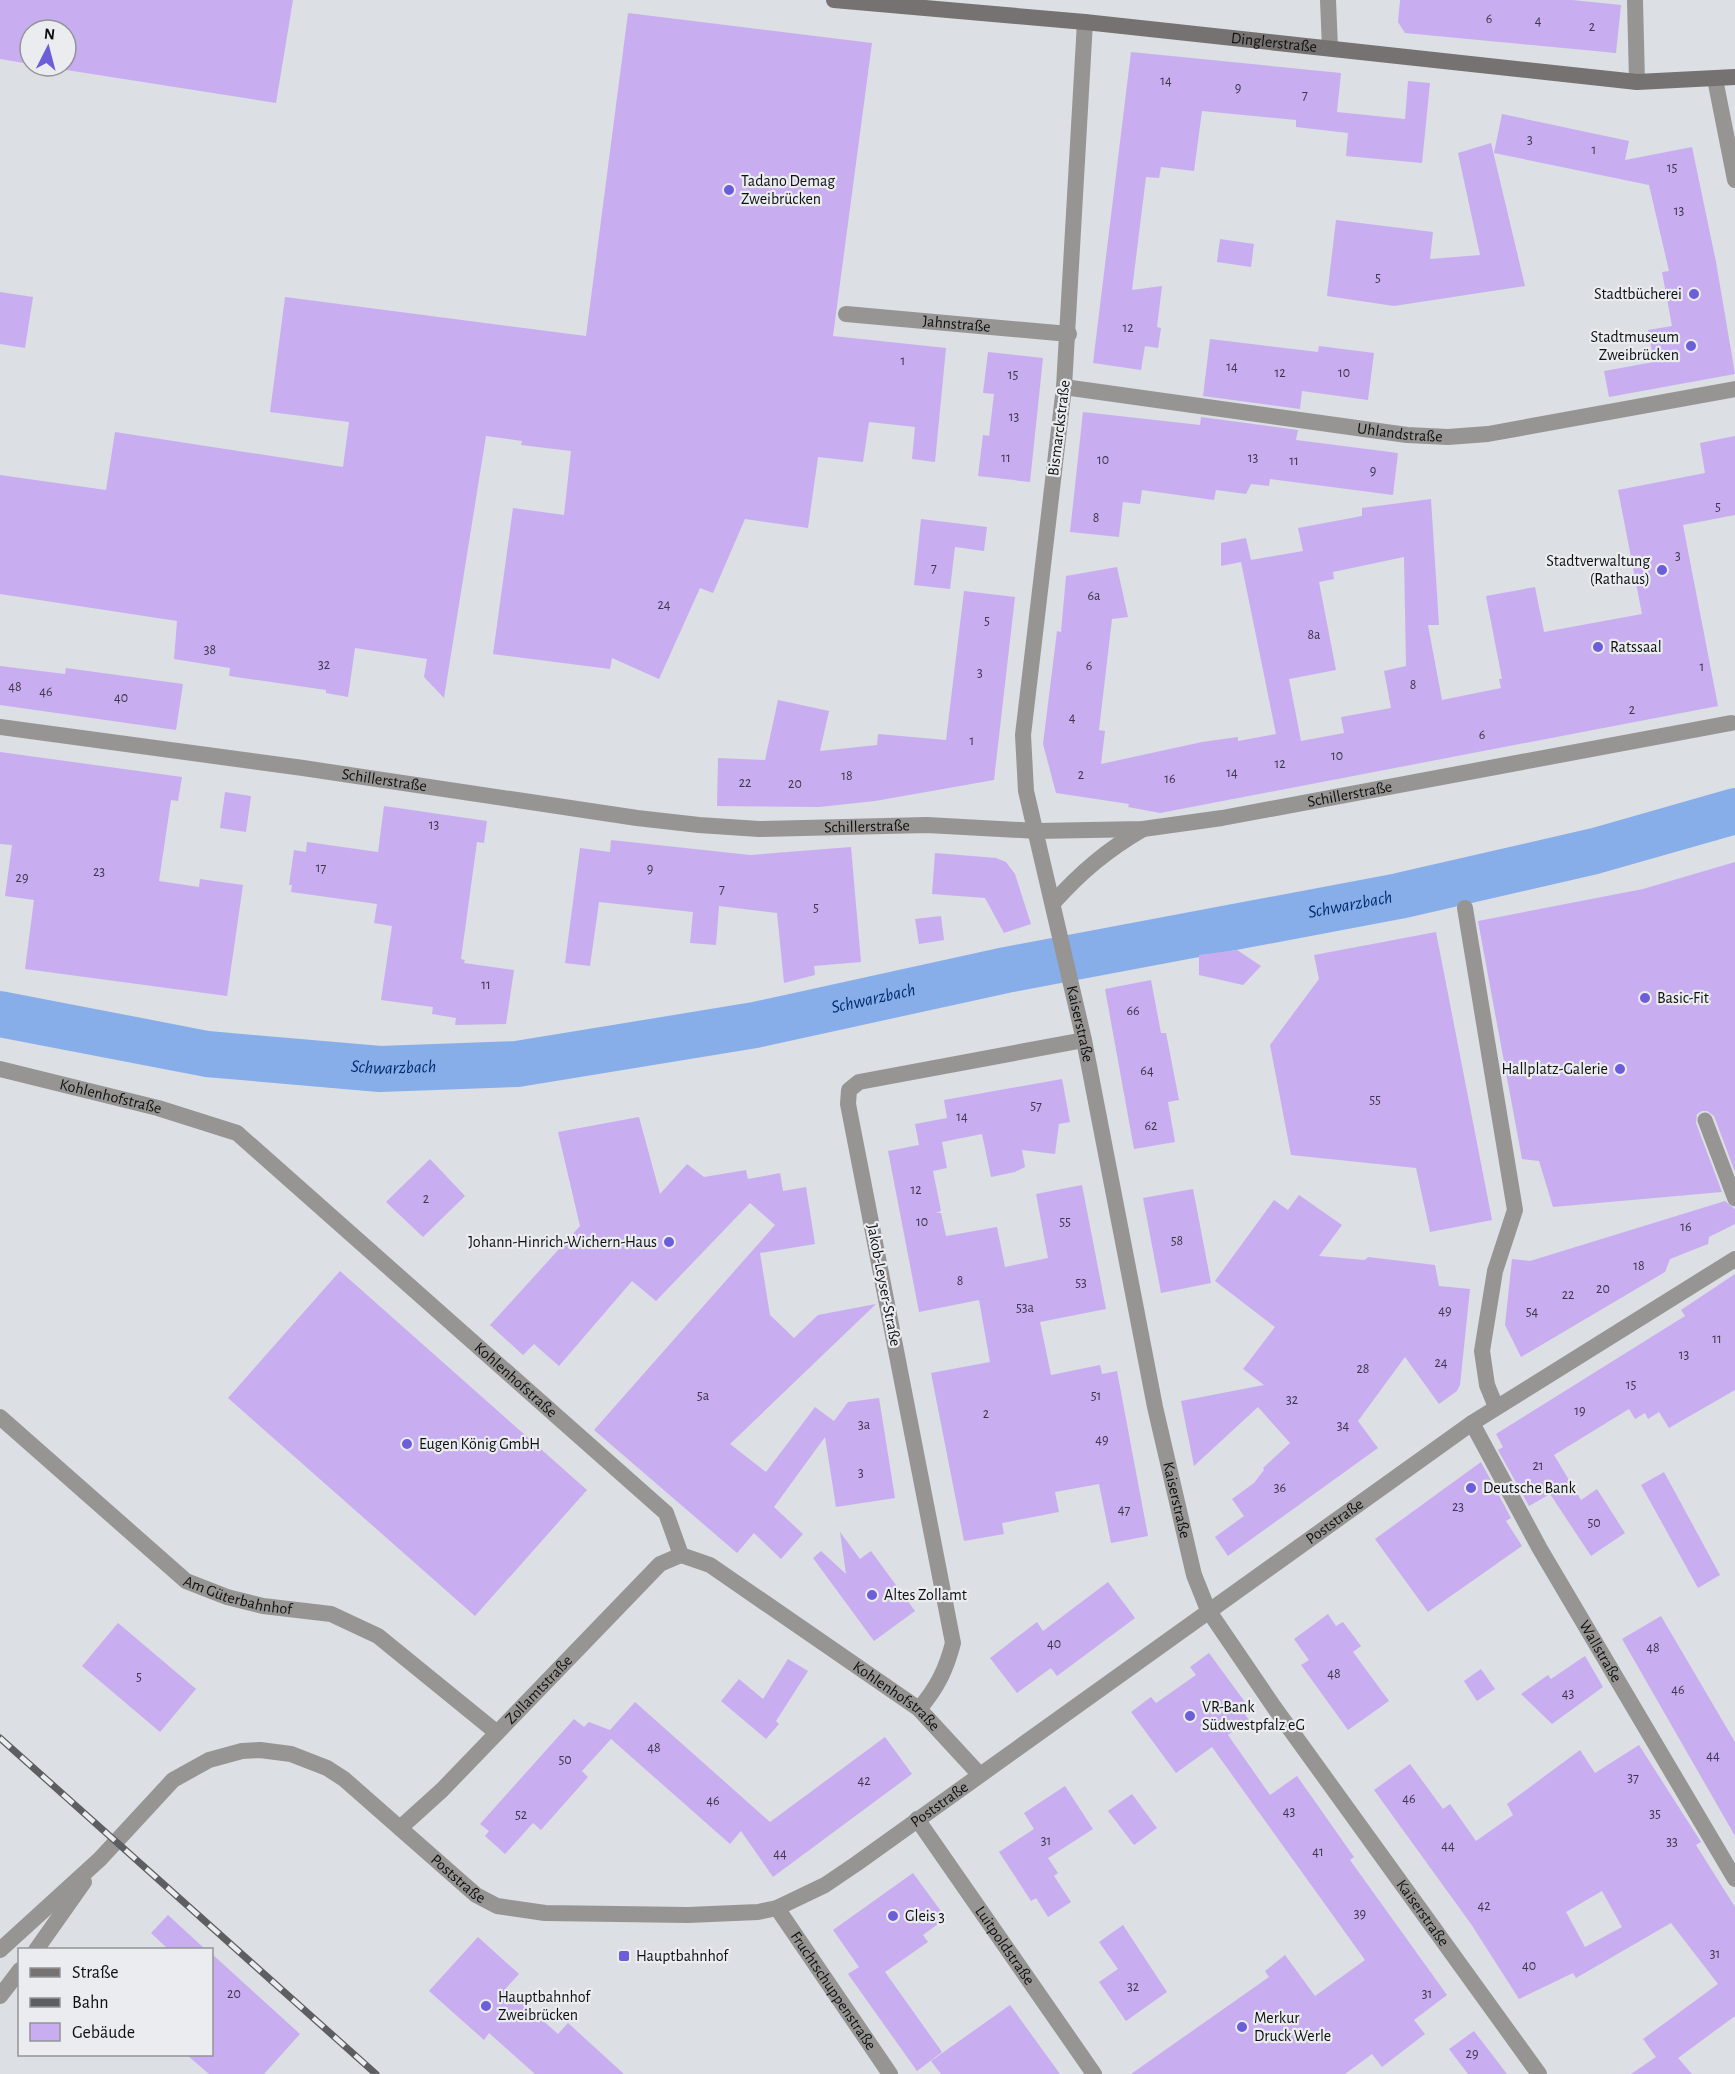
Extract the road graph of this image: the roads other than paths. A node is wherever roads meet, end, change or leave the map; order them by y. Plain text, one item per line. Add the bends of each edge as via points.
1 (834, 0) edge
2 (1328, 0) edge
3 (1635, 0) edge
4 (1085, 22) junction
5 (1330, 48) junction
6 (1735, 77) edge
7 (1715, 79) junction
8 (1637, 82) junction
9 (1735, 180) edge
10 (846, 314) dead end
11 (1069, 334) junction
12 (1064, 387) junction
13 (1735, 389) edge
14 (1733, 722) edge
15 (0, 727) edge
16 (1143, 830) junction
17 (1037, 831) junction
18 (1054, 906) junction
19 (1464, 908) dead end
20 (1084, 1040) junction
21 (0, 1069) edge
22 (1705, 1120) dead end
23 (1735, 1199) edge
24 (1735, 1259) edge
25 (1496, 1407) junction
26 (0, 1417) edge
27 (1472, 1423) junction
28 (681, 1555) junction
29 (1209, 1610) junction
30 (919, 1709) junction
31 (496, 1732) junction
32 (979, 1774) junction
33 (916, 1819) junction
34 (400, 1828) junction
35 (100, 1859) junction
36 (1735, 1879) edge
37 (777, 1908) junction
38 (37, 1948) edge
39 (0, 1950) edge
40 (18, 1973) edge
41 (0, 1996) edge
42 (890, 2074) edge
43 (1094, 2074) edge
44 (1539, 2074) edge

1 - 4 main road, Dinglerstraße
2 - 5 street
3 - 8 street
4 - 5 main road, Dinglerstraße
4 - 11 street, Bismarckstraße
5 - 8 main road, Dinglerstraße
6 - 7 main road, Dinglerstraße
7 - 8 main road, Dinglerstraße
7 - 9 street
10 - 11 street, Jahnstraße
11 - 12 street, Bismarckstraße
12 - 13 street, Uhlandstraße via 1407,435 1448,437 1488,434
12 - 17 street, Bismarckstraße via 1023,735 1026,791
14 - 16 street, Schillerstraße
15 - 17 street, Schillerstraße via 699,825 759,829 927,825
16 - 17 street, Schillerstraße
16 - 18 street via 1090,865
17 - 18 street, Kaiserstraße
18 - 20 street, Kaiserstraße
19 - 25 street via 1515,1210 1495,1271 1482,1351 1486,1385
20 - 29 street, Kaiserstraße via 1160,1430 1185,1543
20 - 30 street, Jakob-Leyser-Straße via 859,1082 849,1090 848,1104 953,1643 946,1670
21 - 28 street, Kohlenhofstraße via 158,1108 237,1133 666,1513
22 - 23 street
24 - 25 street, Poststraße
25 - 27 street, Poststraße
26 - 31 street, Am Güterbahnhof via 186,1581 226,1597 331,1614 358,1625 378,1636
27 - 29 street, Poststraße
27 - 36 street, Wallstraße via 1540,1549
28 - 30 street, Kohlenhofstraße via 710,1565
28 - 31 street, Zollamtstraße via 660,1564
29 - 32 street, Poststraße
29 - 44 street, Kaiserstraße via 1281,1717
30 - 32 street, Kohlenhofstraße
31 - 34 street, Zollamtstraße
32 - 33 street, Poststraße
33 - 37 street, Poststraße via 825,1885
33 - 43 street, Luitpoldstraße
34 - 35 street, Poststraße via 344,1779 312,1760 275,1751 242,1751 209,1760 173,1780
34 - 37 street, Poststraße via 476,1895 497,1906 545,1913 688,1915
35 - 38 street, Poststraße
35 - 39 street, Poststraße
37 - 42 street, Fruchtschuppenstraße
40 - 41 street

